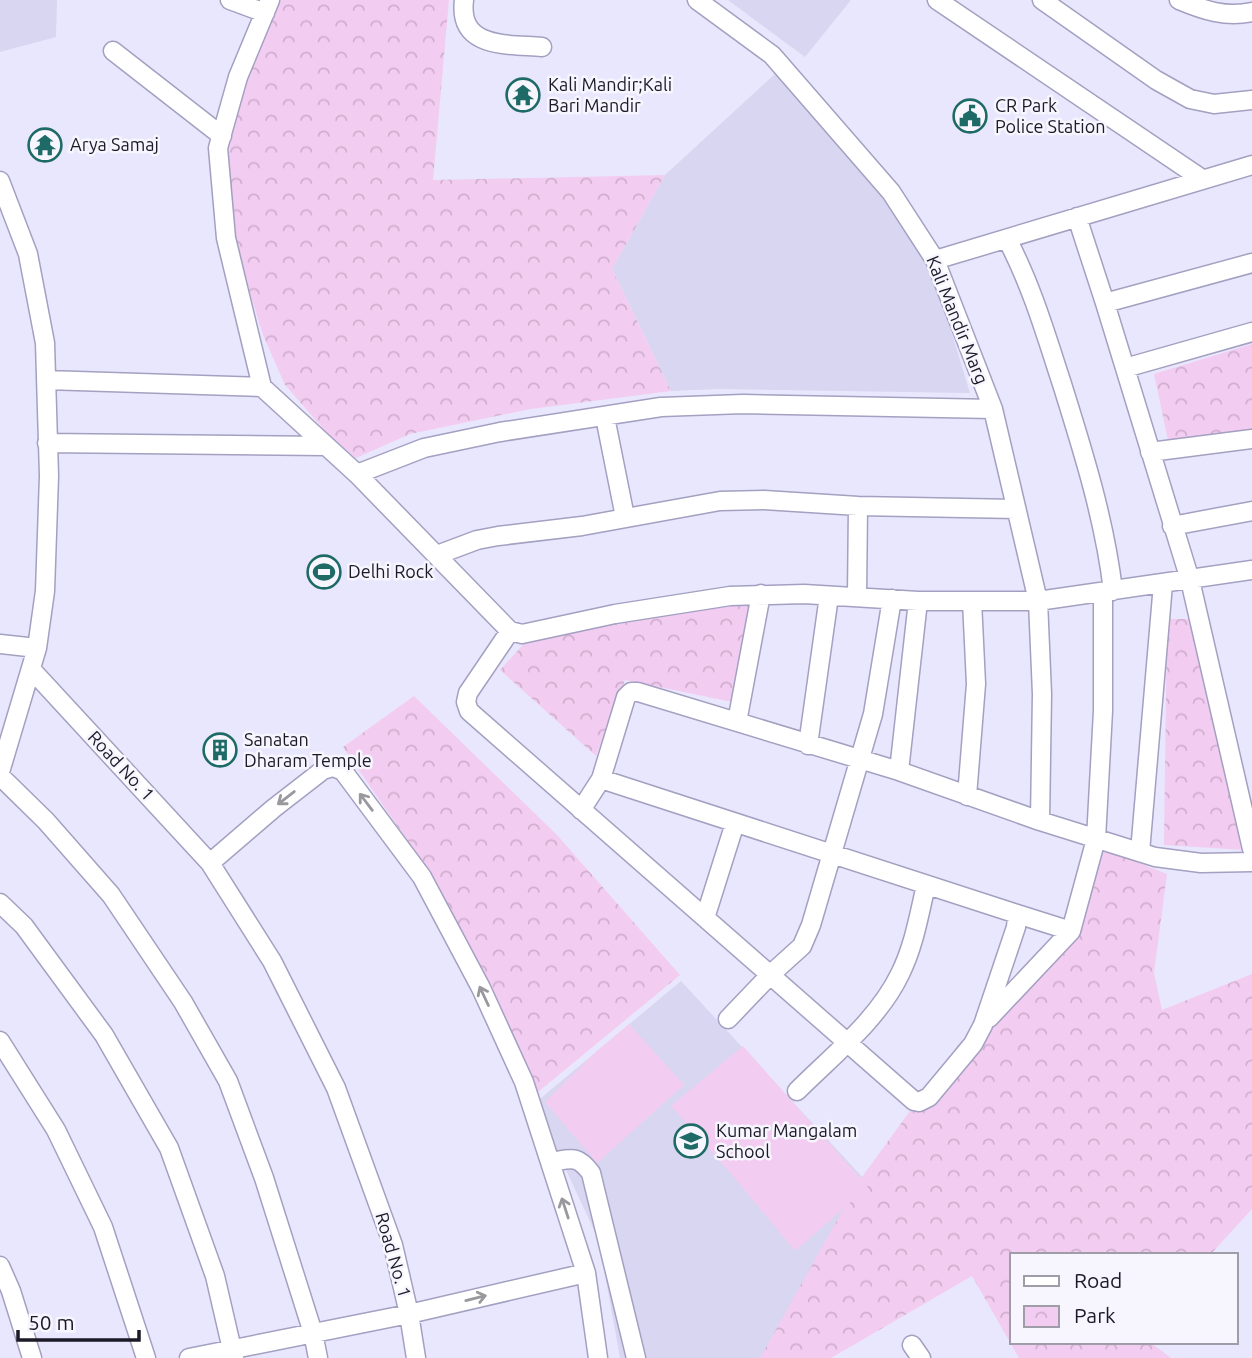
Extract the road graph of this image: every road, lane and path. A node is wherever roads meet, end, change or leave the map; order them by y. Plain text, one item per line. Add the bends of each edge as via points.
1 (229, 0) edge
2 (464, 0) edge
3 (697, 0) edge
4 (1042, 0) edge
5 (1179, 0) edge
6 (939, 1) edge
7 (267, 7) edge
8 (1252, 12) edge
9 (542, 47) dead end
10 (113, 51) dead end
11 (1252, 100) edge
12 (222, 136) junction
13 (1252, 165) edge
14 (1202, 179) junction
15 (0, 181) edge
16 (1077, 217) junction
17 (1007, 239) junction
18 (935, 260) junction
19 (1252, 262) edge
20 (1105, 303) junction
21 (1252, 332) edge
22 (1125, 368) junction
23 (46, 380) junction
24 (262, 387) junction
25 (993, 409) junction
26 (605, 417) junction
27 (1252, 439) edge
28 (47, 443) junction
29 (325, 446) junction
30 (1150, 452) junction
31 (357, 474) junction
32 (858, 506) junction
33 (1016, 509) junction
34 (1252, 511) edge
35 (625, 517) junction
36 (1172, 526) junction
37 (437, 555) junction
38 (1252, 572) edge
39 (1190, 580) junction
40 (1163, 584) junction
41 (1108, 592) junction
42 (761, 594) junction
43 (829, 596) junction
44 (857, 597) junction
45 (892, 599) junction
46 (918, 601) junction
47 (972, 601) junction
48 (1038, 601) junction
49 (510, 631) junction
50 (0, 644) edge
51 (37, 648) junction
52 (31, 668) junction
53 (737, 722) junction
54 (808, 745) junction
55 (860, 760) junction
56 (899, 771) junction
57 (0, 774) edge
58 (601, 779) junction
59 (967, 796) junction
60 (580, 810) junction
61 (1040, 821) junction
62 (735, 823) junction
63 (1096, 839) junction
64 (1252, 849) edge
65 (1140, 852) junction
66 (830, 855) junction
67 (1252, 862) edge
68 (210, 863) junction
69 (926, 885) junction
70 (0, 902) edge
71 (1014, 914) junction
72 (705, 918) junction
73 (1071, 931) junction
74 (771, 974) junction
75 (728, 1019) dead end
76 (983, 1025) junction
77 (0, 1041) edge
78 (845, 1043) junction
79 (797, 1091) dead end
80 (550, 1162) junction
81 (0, 1266) edge
82 (586, 1273) junction
83 (410, 1314) junction
84 (313, 1333) junction
85 (233, 1353) edge
86 (32, 1358) edge
87 (146, 1358) edge
88 (189, 1358) edge
89 (318, 1358) edge
90 (416, 1358) edge
91 (598, 1358) edge
92 (636, 1358) edge

1 - 7 street
2 - 9 street via 464,20 470,32 481,39
3 - 18 street, Kali Mandir Marg via 772,55 891,192
4 - 11 street via 1190,99 1214,104
5 - 8 street via 1208,11
6 - 14 street
7 - 12 street via 238,77
10 - 12 street
12 - 24 street via 218,148 226,238
13 - 14 street
14 - 16 street
15 - 23 street via 28,254
16 - 17 street
16 - 20 street
17 - 18 street
17 - 41 street via 1074,421 1094,495
18 - 25 street, Kali Mandir Marg
19 - 20 street
20 - 22 street
21 - 22 street
22 - 30 street
23 - 24 street
23 - 28 street
24 - 29 street
25 - 26 street via 701,404
25 - 33 street, Kali Mandir Marg
26 - 31 street via 424,448
26 - 35 street
27 - 30 street
28 - 29 street
28 - 51 street via 45,591
29 - 31 street
30 - 36 street
31 - 37 street
32 - 33 street
32 - 35 street via 720,501
32 - 44 street
33 - 48 street, Kali Mandir Marg
34 - 36 street
35 - 37 street via 477,540
36 - 39 street
37 - 49 street
38 - 39 street
39 - 40 street
39 - 64 street
40 - 41 street
40 - 65 street
41 - 48 street
41 - 63 street
42 - 43 street
42 - 49 street via 680,603 522,634
42 - 53 street
43 - 44 street
43 - 54 street
44 - 45 street
45 - 46 street
45 - 55 street via 873,714
46 - 47 street
46 - 56 street
47 - 48 street
47 - 59 street via 976,684
48 - 61 street, Kali Mandir Marg
49 - 60 street via 468,693 469,711
50 - 51 street
51 - 52 street
52 - 57 street
52 - 68 street, Road No. 1
53 - 54 street
53 - 58 street via 631,692 622,707
54 - 55 street
55 - 56 street
55 - 66 street
56 - 59 street
57 - 84 street via 111,895 183,1002 228,1081
58 - 60 street
58 - 62 street
59 - 61 street
60 - 72 street
61 - 63 street
62 - 66 street
62 - 72 street
63 - 65 street
63 - 73 street
65 - 67 street via 1201,863
66 - 69 street
66 - 74 street via 803,946
80 -> 68 street via 524,1082 481,988 422,877 343,771 323,770
68 - 83 street, Road No. 1 via 272,961 336,1088 393,1245
69 - 71 street
69 - 78 street via 911,949 900,974 886,999
70 - 85 street via 24,926 104,1035 169,1148 215,1276
71 - 73 street
71 - 76 street via 1017,927
72 - 74 street
73 - 76 street
74 - 75 street
74 - 78 street
76 - 78 street via 958,1065 919,1102
77 - 87 street via 56,1130 103,1227
78 - 79 street
82 -> 80 street
80 - 92 street via 582,1160 592,1173
81 - 86 street
83 -> 82 street
82 - 91 street
83 - 84 street
83 - 90 street, Road No. 1
84 - 85 street
84 - 89 street
85 - 88 street

